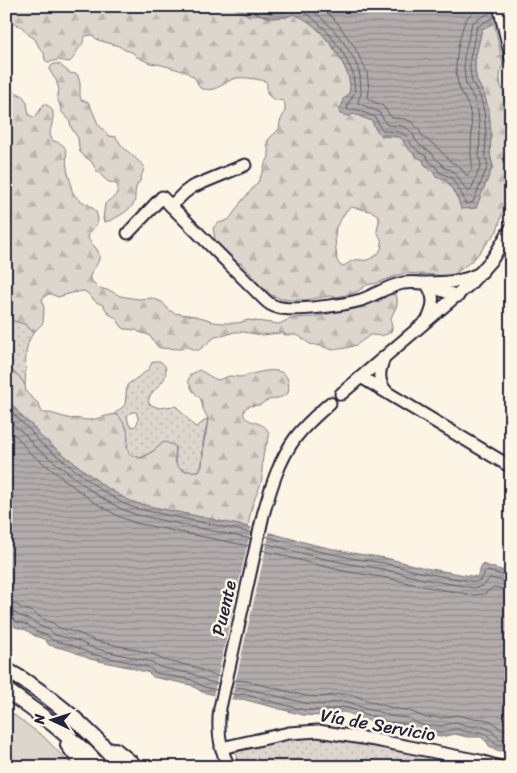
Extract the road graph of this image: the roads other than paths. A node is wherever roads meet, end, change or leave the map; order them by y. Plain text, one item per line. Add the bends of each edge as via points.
1 (499, 6) edge
2 (511, 58) edge
3 (245, 165) dead end
4 (171, 206) junction
5 (511, 228) edge
6 (128, 232) dead end
7 (482, 272) junction
8 (416, 283) junction
9 (428, 286) junction
10 (458, 296) junction
11 (427, 321) junction
12 (386, 355) junction
13 (361, 377) junction
14 (388, 393) junction
15 (341, 394) dead end
16 (330, 404) dead end
17 (511, 467) edge
18 (6, 670) edge
19 (6, 690) edge
20 (53, 724) junction
21 (96, 739) junction
22 (221, 748) junction
23 (85, 767) edge
24 (100, 767) edge
25 (122, 767) edge
26 (136, 767) edge
27 (229, 767) edge
28 (500, 767) edge

1 - 2 street
3 - 4 street via 192,187
4 - 6 street via 162,197
4 - 8 street via 257,292 277,307 339,304 360,300 391,286
5 - 7 street
7 - 8 street via 458,282
7 - 10 street
8 - 9 street
9 - 10 street
9 - 11 street via 434,301
10 - 11 street
11 - 12 street
12 - 13 street
12 - 14 street via 379,374
13 - 14 street
13 - 15 street
14 - 17 street
16 - 22 street, Puente via 303,429 288,449 275,476 263,515 220,708
18 - 21 main road via 47,698
19 - 20 main road
20 - 23 main road
20 - 24 main road
21 - 25 main road
21 - 26 main road
22 - 27 street, Puente
22 - 28 street, Vía de Servicio via 288,733 318,731

